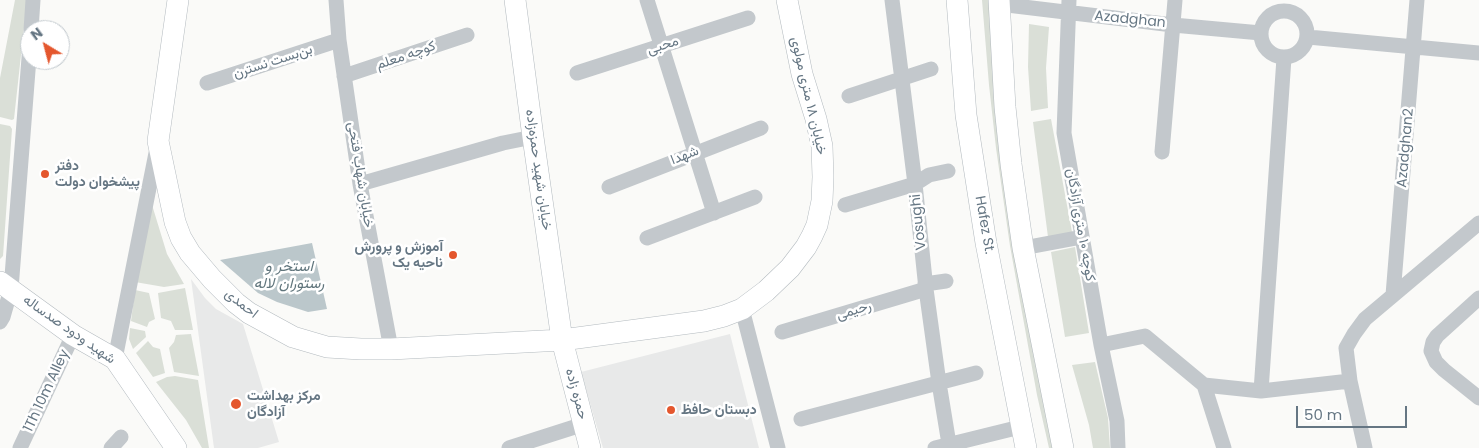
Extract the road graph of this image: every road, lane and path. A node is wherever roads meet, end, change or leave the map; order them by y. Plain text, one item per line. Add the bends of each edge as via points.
1 (34, 0) edge
2 (178, 0) edge
3 (336, 0) edge
4 (516, 0) edge
5 (647, 0) edge
6 (787, 0) edge
7 (892, 0) edge
8 (957, 0) edge
9 (1174, 0) edge
10 (1417, 0) edge
11 (999, 2) edge
12 (1288, 5) edge
13 (1069, 6) edge
14 (748, 18) dead end
15 (32, 20) edge
16 (1173, 25) junction
17 (1261, 33) junction
18 (467, 35) dead end
19 (1308, 37) junction
20 (339, 40) junction
21 (662, 46) junction
22 (1414, 46) junction
23 (1479, 53) edge
24 (1284, 58) junction
25 (931, 69) dead end
26 (27, 70) edge
27 (577, 72) dead end
28 (344, 76) junction
29 (902, 78) junction
30 (207, 83) dead end
31 (849, 96) dead end
32 (761, 128) dead end
33 (533, 138) junction
34 (158, 141) junction
35 (695, 152) junction
36 (1162, 152) dead end
37 (948, 171) dead end
38 (360, 184) junction
39 (915, 184) junction
40 (609, 187) dead end
41 (755, 197) dead end
42 (845, 205) dead end
43 (714, 212) junction
44 (1479, 223) edge
45 (1082, 236) junction
46 (647, 238) dead end
47 (1023, 248) junction
48 (946, 281) dead end
49 (926, 286) junction
50 (4, 288) edge
51 (1393, 295) junction
52 (1479, 298) edge
53 (742, 309) junction
54 (0, 322) edge
55 (782, 332) dead end
56 (73, 335) junction
57 (562, 340) junction
58 (1101, 345) junction
59 (391, 349) junction
60 (115, 359) junction
61 (976, 373) dead end
62 (1350, 381) junction
63 (939, 383) junction
64 (1204, 385) junction
65 (1261, 390) junction
66 (1479, 398) edge
67 (802, 419) dead end
68 (584, 424) junction
69 (1012, 429) dead end
70 (942, 446) edge
71 (20, 448) edge
72 (176, 448) edge
73 (509, 448) edge
74 (590, 448) edge
75 (778, 448) edge
76 (1026, 448) edge
77 (1063, 448) edge
78 (1118, 448) edge
79 (1224, 448) edge
80 (1365, 448) edge

1 - 15 street
2 - 34 street, احمدی
3 - 20 street, خیابان شهاب فتحی
4 - 33 street, خیابان شهید حمزه‌زاده
5 - 21 street
6 - 53 street, خیابان ۱۸ متری مولوی via 802,74 822,146 822,201 817,225 806,248 790,268
7 - 29 street, Vosughi
8 - 76 street, Hafez St. via 966,115 986,243
9 - 16 street
10 - 22 street, Azadghan2
11 - 13 street, Azadghan
11 - 47 street via 1005,107
12 - 17 street via 1267,19
12 - 19 street via 1305,23
13 - 16 street, Azadghan
13 - 45 street, کوچه ۱۰ متری آزادگان via 1064,133
14 - 21 street, محبی
16 - 17 street, Azadghan
16 - 36 street
17 - 24 street via 1270,53
18 - 28 street, کوچه معلم
19 - 22 street
19 - 24 street via 1297,54
20 - 28 street, خیابان شهاب فتحی
20 - 30 street, بن‌بست نسترن
21 - 27 street, محبی
21 - 35 street
22 - 23 street
22 - 51 street, Azadghan2
24 - 65 street
25 - 29 street
26 - 50 street
28 - 38 street, خیابان شهاب فتحی
29 - 31 street
29 - 39 street, Vosughi
32 - 35 street, شهدا
33 - 38 street via 503,143
33 - 57 street, خیابان شهید حمزه‌زاده
34 - 59 street, احمدی via 175,222 182,238 190,253 236,303 293,337 327,347
34 - 60 street
35 - 40 street, شهدا
35 - 43 street
37 - 39 street via 929,175
38 - 59 street, خیابان شهاب فتحی
39 - 42 street
39 - 49 street, Vosughi
41 - 43 street
43 - 46 street
44 - 51 street
45 - 47 street
45 - 58 street, کوچه ۱۰ متری آزادگان
47 - 77 street
48 - 49 street, رحیمی
49 - 55 street, رحیمی
49 - 63 street, Vosughi
50 - 54 street
50 - 56 street, شهید ودود صدساله
51 - 62 street via 1365,319 1346,348
52 - 66 street via 1437,336 1431,351 1444,370
53 - 57 street, خیابان ۱۸ متری مولوی via 704,320
53 - 75 street
56 - 60 street, شهید ودود صدساله
56 - 71 street, 1Th 10m Alley
57 - 59 street, احمدی
57 - 68 street, حمزه زاده
58 - 64 street via 1145,336
58 - 78 street, کوچه ۱۰ متری آزادگان via 1117,421
60 - 72 street, شهید ودود صدساله
61 - 63 street
62 - 65 street
62 - 80 street
63 - 67 street
63 - 70 street, Vosughi
64 - 65 street
64 - 79 street
68 - 73 street
68 - 74 street, حمزه زاده
69 - 70 street

